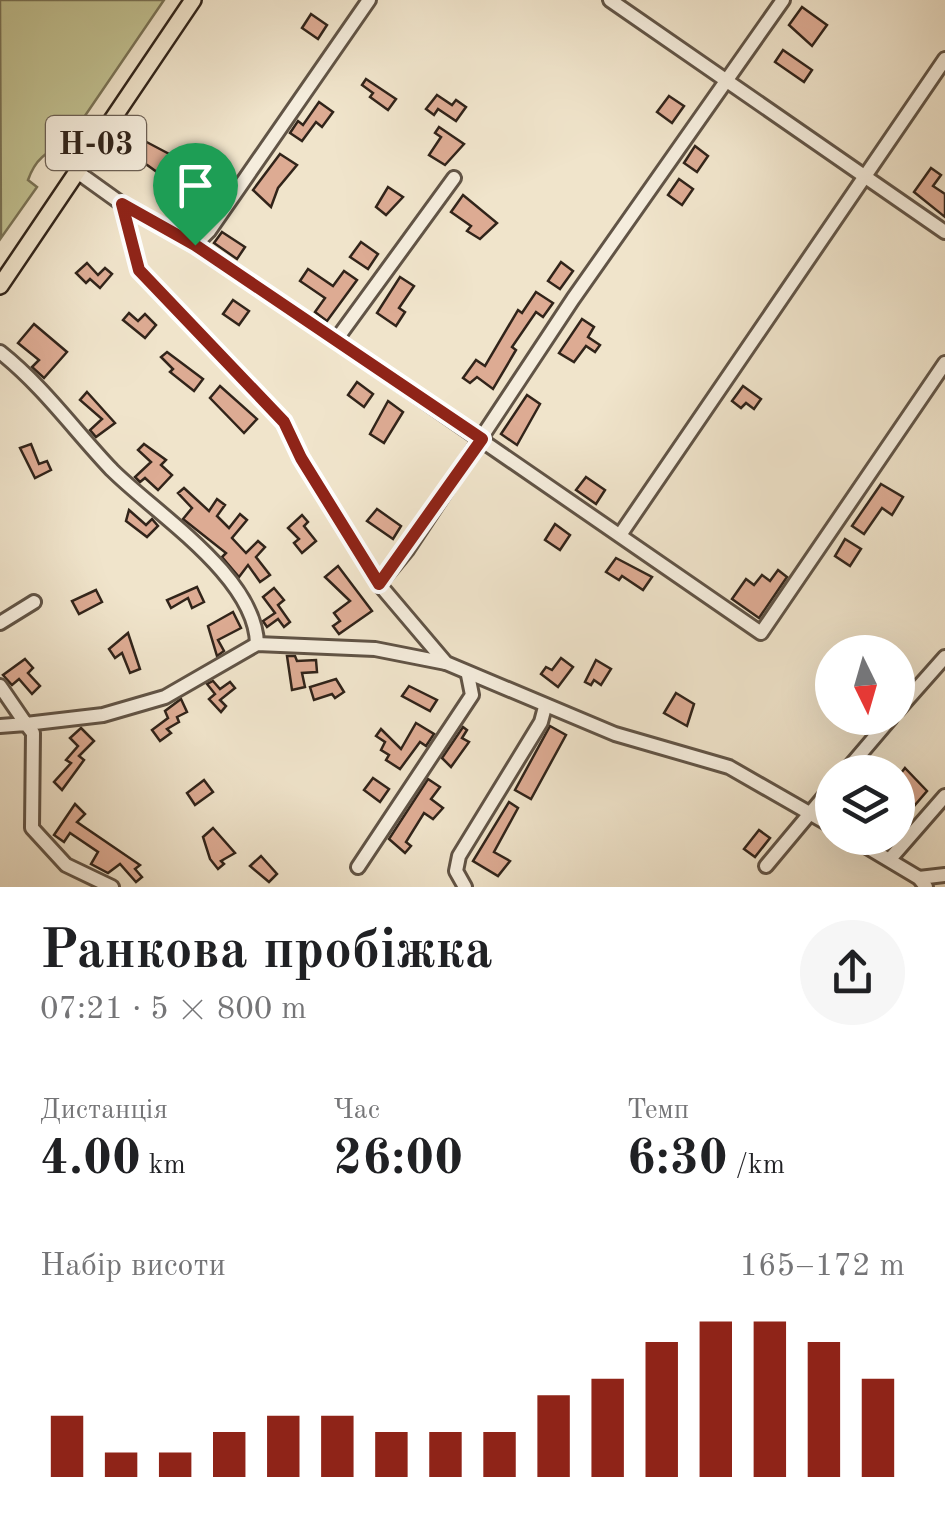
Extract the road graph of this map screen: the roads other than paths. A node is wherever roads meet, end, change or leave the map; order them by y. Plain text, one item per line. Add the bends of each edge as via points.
1 (193, 0) edge
2 (368, 0) edge
3 (610, 0) edge
4 (783, 0) edge
5 (945, 59) edge
6 (726, 80) junction
7 (76, 171) junction
8 (865, 176) junction
9 (454, 178) dead end
10 (122, 204) junction
11 (945, 232) edge
12 (195, 245) junction
13 (0, 286) edge
14 (336, 340) junction
15 (0, 352) edge
16 (945, 363) edge
17 (482, 439) junction
18 (620, 535) junction
19 (379, 584) junction
20 (34, 602) dead end
21 (0, 623) edge
22 (257, 644) junction
23 (945, 656) edge
24 (446, 662) junction
25 (468, 675) junction
26 (0, 686) edge
27 (915, 690) edge
28 (545, 707) junction
29 (26, 724) junction
30 (0, 726) edge
31 (877, 735) edge
32 (860, 755) edge
33 (945, 796) edge
34 (815, 807) edge
35 (810, 813) junction
36 (815, 816) edge
37 (883, 855) edge
38 (890, 859) junction
39 (358, 866) dead end
40 (766, 866) dead end
41 (945, 875) edge
42 (922, 883) edge
43 (112, 887) edge
44 (465, 887) edge

1 - 7 main road, Н-03
2 - 12 street
3 - 6 street
4 - 6 street
5 - 8 street
6 - 8 street
6 - 17 street
7 - 10 street
7 - 13 main road, Н-03
8 - 11 street
8 - 18 street
9 - 14 street
10 - 12 street
10 - 19 street via 139,270 284,422
12 - 14 street
14 - 17 street
15 - 22 street via 36,381 113,470 207,554 253,616
16 - 18 street via 761,633
17 - 18 street
17 - 19 street
19 - 24 street
20 - 21 street
22 - 24 street via 375,649
22 - 29 street via 165,696 103,716
23 - 27 street
24 - 25 street
25 - 28 street
25 - 39 street via 472,695
26 - 29 street
28 - 35 street via 729,767
28 - 44 street via 459,856 456,872
29 - 30 street
29 - 43 street via 34,738 32,828 66,865
31 - 32 street
33 - 38 street
34 - 35 street
35 - 36 street
35 - 40 street
37 - 38 street
38 - 42 street
41 - 42 street

